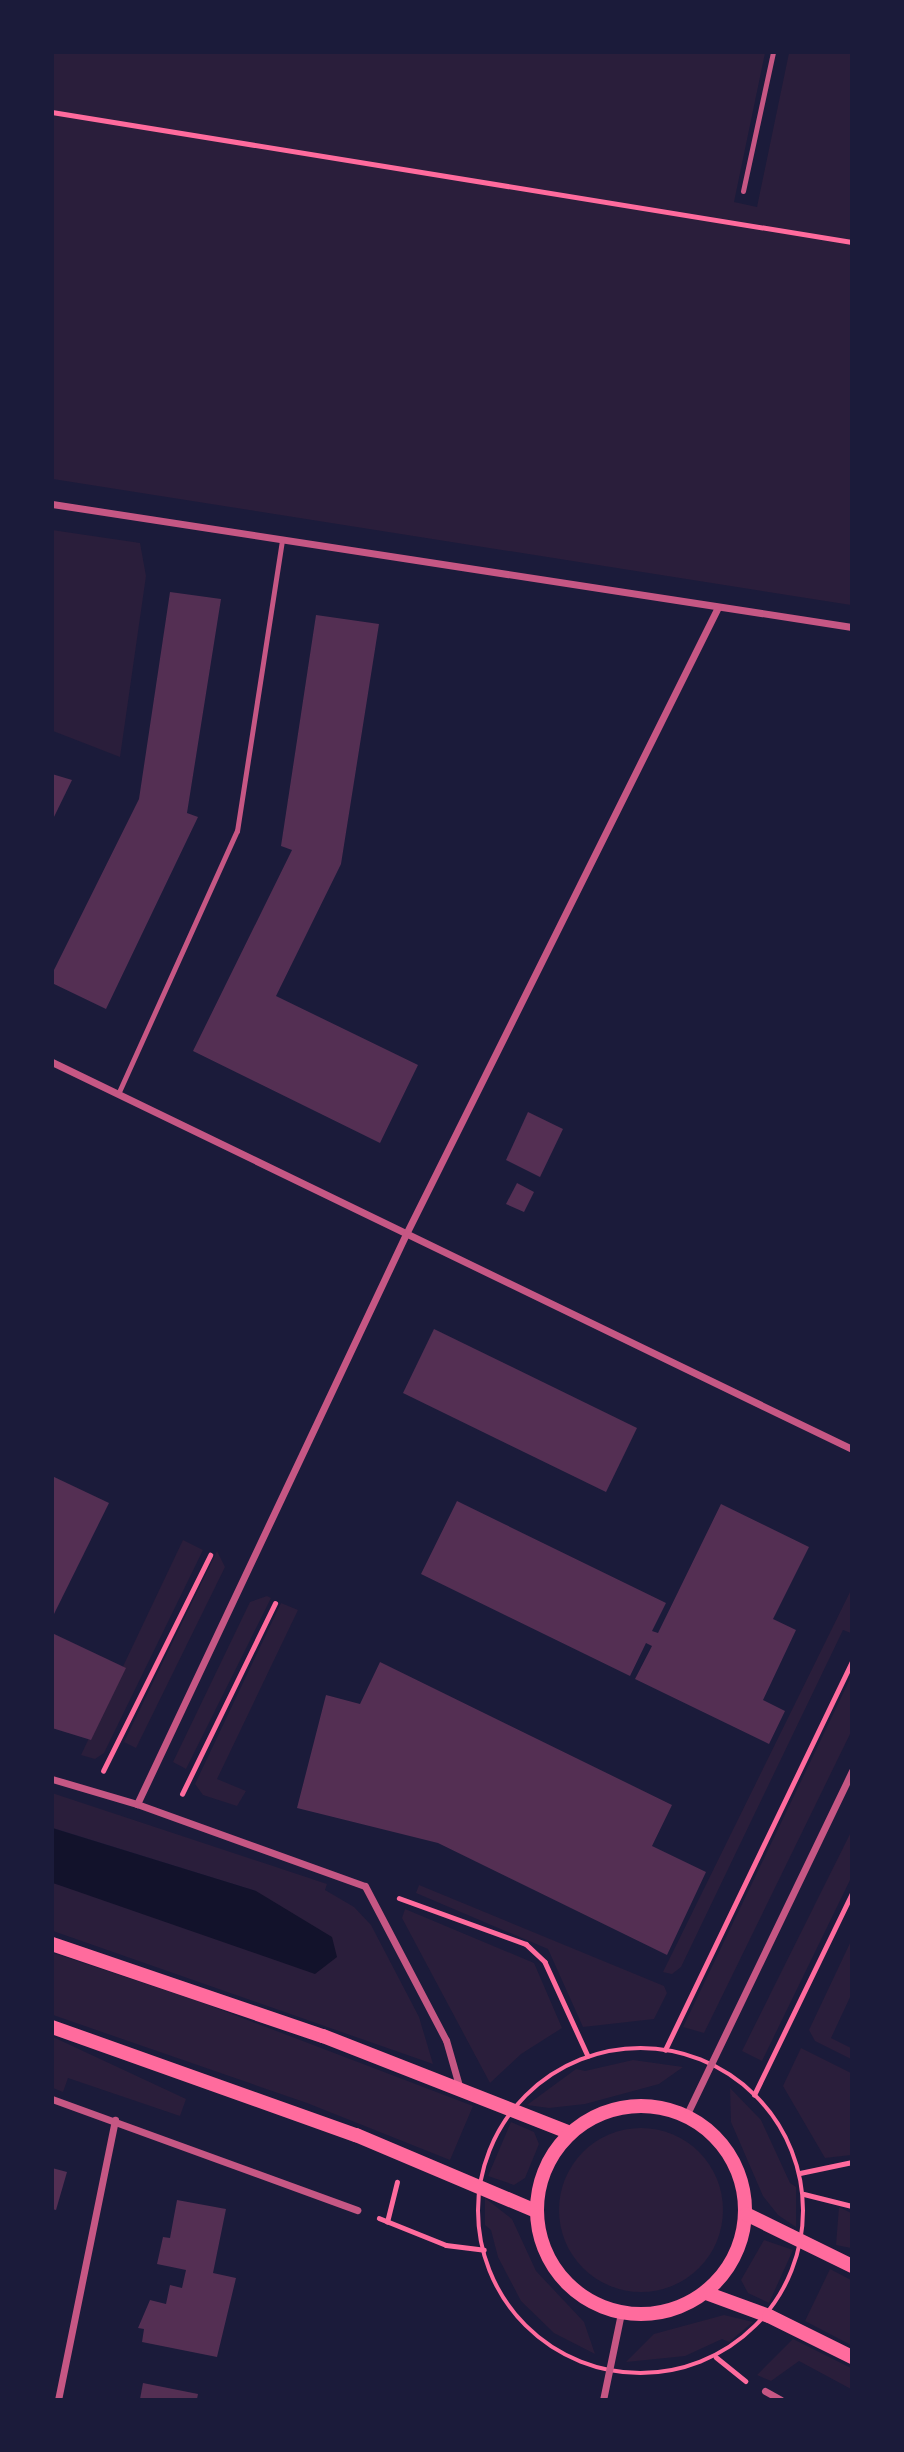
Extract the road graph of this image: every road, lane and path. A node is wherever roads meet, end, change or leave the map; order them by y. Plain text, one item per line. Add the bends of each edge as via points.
1 (774, 52) edge
2 (52, 112) edge
3 (743, 191) dead end
4 (852, 242) edge
5 (52, 503) edge
6 (282, 538) junction
7 (718, 607) junction
8 (852, 627) edge
9 (52, 1062) edge
10 (118, 1094) junction
11 (406, 1234) junction
12 (852, 1449) edge
13 (210, 1555) dead end
14 (275, 1604) dead end
15 (852, 1662) edge
16 (852, 1771) edge
17 (52, 1779) edge
18 (94, 1791) junction
19 (137, 1804) junction
20 (172, 1816) junction
21 (365, 1886) junction
22 (852, 1893) edge
23 (52, 1944) edge
24 (52, 2027) edge
25 (665, 2050) junction
26 (588, 2056) junction
27 (710, 2063) junction
28 (460, 2091) junction
29 (754, 2095) junction
30 (52, 2099) edge
31 (509, 2110) junction
32 (685, 2116) junction
33 (115, 2120) junction
34 (570, 2133) junction
35 (852, 2162) edge
36 (800, 2173) junction
37 (386, 2175) dead end
38 (478, 2184) junction
39 (804, 2194) junction
40 (852, 2206) edge
41 (357, 2210) joint
42 (536, 2211) junction
43 (746, 2214) junction
44 (387, 2222) junction
45 (803, 2242) junction
46 (484, 2250) junction
47 (852, 2266) edge
48 (706, 2293) junction
49 (621, 2313) junction
50 (769, 2316) junction
51 (716, 2357) junction
52 (852, 2357) edge
53 (609, 2370) junction
54 (765, 2391) joint
55 (58, 2399) edge
56 (603, 2399) edge
57 (781, 2399) edge

1 - 3 lane
2 - 4 path
5 - 6 street
6 - 7 street
6 - 10 lane via 237,831
7 - 8 street
7 - 11 street
9 - 10 street
10 - 11 street
11 - 12 street
11 - 19 street
13 - 18 path
14 - 20 path
15 - 25 path
16 - 27 street
17 - 18 street
18 - 19 street
19 - 20 street
20 - 21 street
21 - 26 path via 526,1944 545,1962
21 - 28 street via 446,2040
22 - 29 path
23 - 28 main road via 185,1986
24 - 38 main road via 255,2096
25 - 26 path via 623,2049
25 - 27 path
26 - 31 path via 540,2081
27 - 29 path
27 - 32 street
28 - 31 main road
29 - 36 path via 790,2144
30 - 33 street
31 - 34 main road
31 - 38 path via 484,2159
32 - 34 main road via 657,2107 631,2106 606,2111
32 - 43 main road via 725,2149 738,2173
33 - 41 street
33 - 55 street
34 - 42 main road via 549,2160 539,2184
35 - 36 path
36 - 39 path
37 - 44 path via 398,2179
38 - 42 main road
38 - 46 path via 478,2226
39 - 40 path
39 - 45 path
41 - 44 path
42 - 49 main road via 540,2238 564,2279 593,2303
43 - 45 main road
43 - 48 main road via 736,2252
44 - 46 path via 446,2245
45 - 47 main road
45 - 50 path via 796,2266
46 - 53 path via 502,2293 533,2331 569,2356
48 - 49 main road via 663,2311
48 - 50 main road
49 - 53 street
50 - 51 path
50 - 52 main road
51 - 53 path via 666,2371
51 - 54 path via 738,2378
53 - 56 street
54 - 57 street

